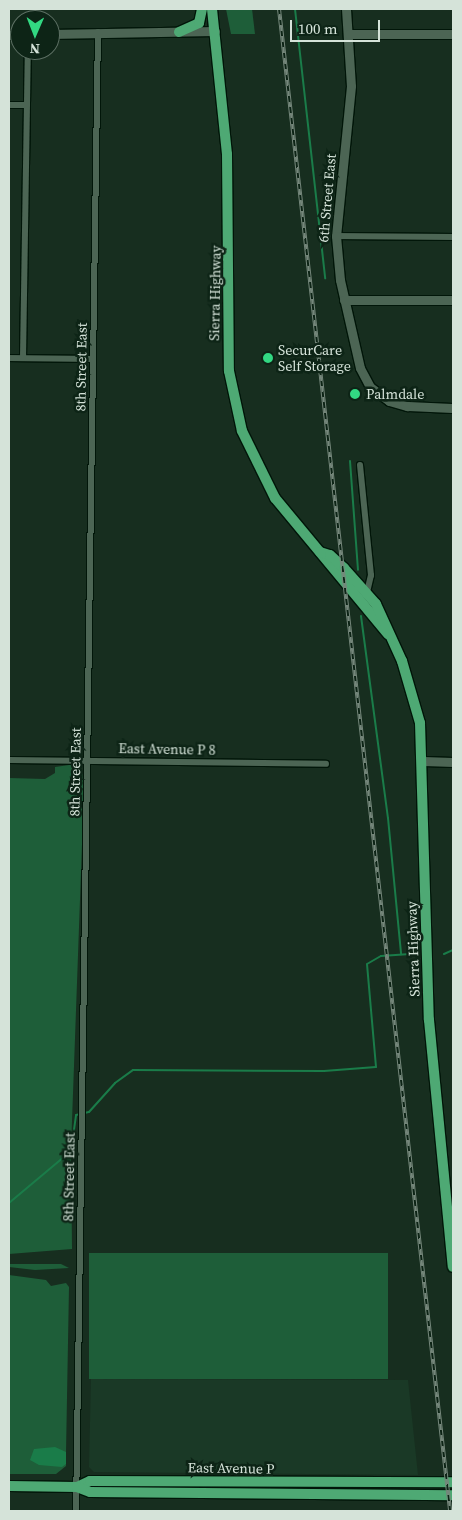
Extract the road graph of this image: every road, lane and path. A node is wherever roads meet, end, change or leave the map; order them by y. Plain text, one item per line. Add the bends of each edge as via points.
1 (202, 9) edge
2 (212, 9) edge
3 (346, 9) edge
4 (215, 30) junction
5 (98, 32) junction
6 (178, 32) junction
7 (60, 34) edge
8 (349, 34) junction
9 (453, 34) edge
10 (28, 60) edge
11 (9, 105) edge
12 (26, 105) junction
13 (336, 236) junction
14 (453, 236) edge
15 (344, 300) junction
16 (453, 300) edge
17 (9, 358) edge
18 (23, 358) junction
19 (93, 359) junction
20 (453, 408) edge
21 (360, 465) dead end
22 (320, 552) junction
23 (366, 593) junction
24 (389, 634) junction
25 (9, 760) edge
26 (88, 761) junction
27 (423, 762) junction
28 (453, 762) edge
29 (326, 764) dead end
30 (453, 1267) edge
31 (453, 1482) edge
32 (9, 1486) edge
33 (77, 1487) junction
34 (453, 1494) edge
35 (76, 1511) edge

1 - 6 main road via 199,23
2 - 4 main road, Sierra Highway
3 - 8 street, 6th Street East
4 - 6 street
4 - 22 main road, Sierra Highway via 228,154 228,356 234,402 254,462 274,498
5 - 6 street
5 - 7 street
5 - 19 street, 8th Street East
8 - 9 street
8 - 13 street, 6th Street East via 351,98
10 - 12 street
11 - 12 street
12 - 18 street
13 - 14 street
13 - 15 street, 6th Street East
15 - 16 street
15 - 20 street, 6th Street East via 360,368 376,393 407,406
17 - 18 street
18 - 19 street
19 - 26 street, 8th Street East
21 - 23 street via 371,575
22 - 23 main road, Sierra Highway via 330,555
22 - 24 main road, Sierra Highway
23 - 24 main road, Sierra Highway via 385,621
24 - 27 main road, Sierra Highway via 416,704
25 - 26 street, East Avenue P 8
26 - 29 street, East Avenue P 8
26 - 33 street, 8th Street East
27 - 28 street
27 - 30 main road, Sierra Highway via 429,1020
31 - 33 main road, East Avenue P via 90,1482
32 - 33 main road, East Avenue P
33 - 34 main road via 90,1492
33 - 35 street, 8th Street East

